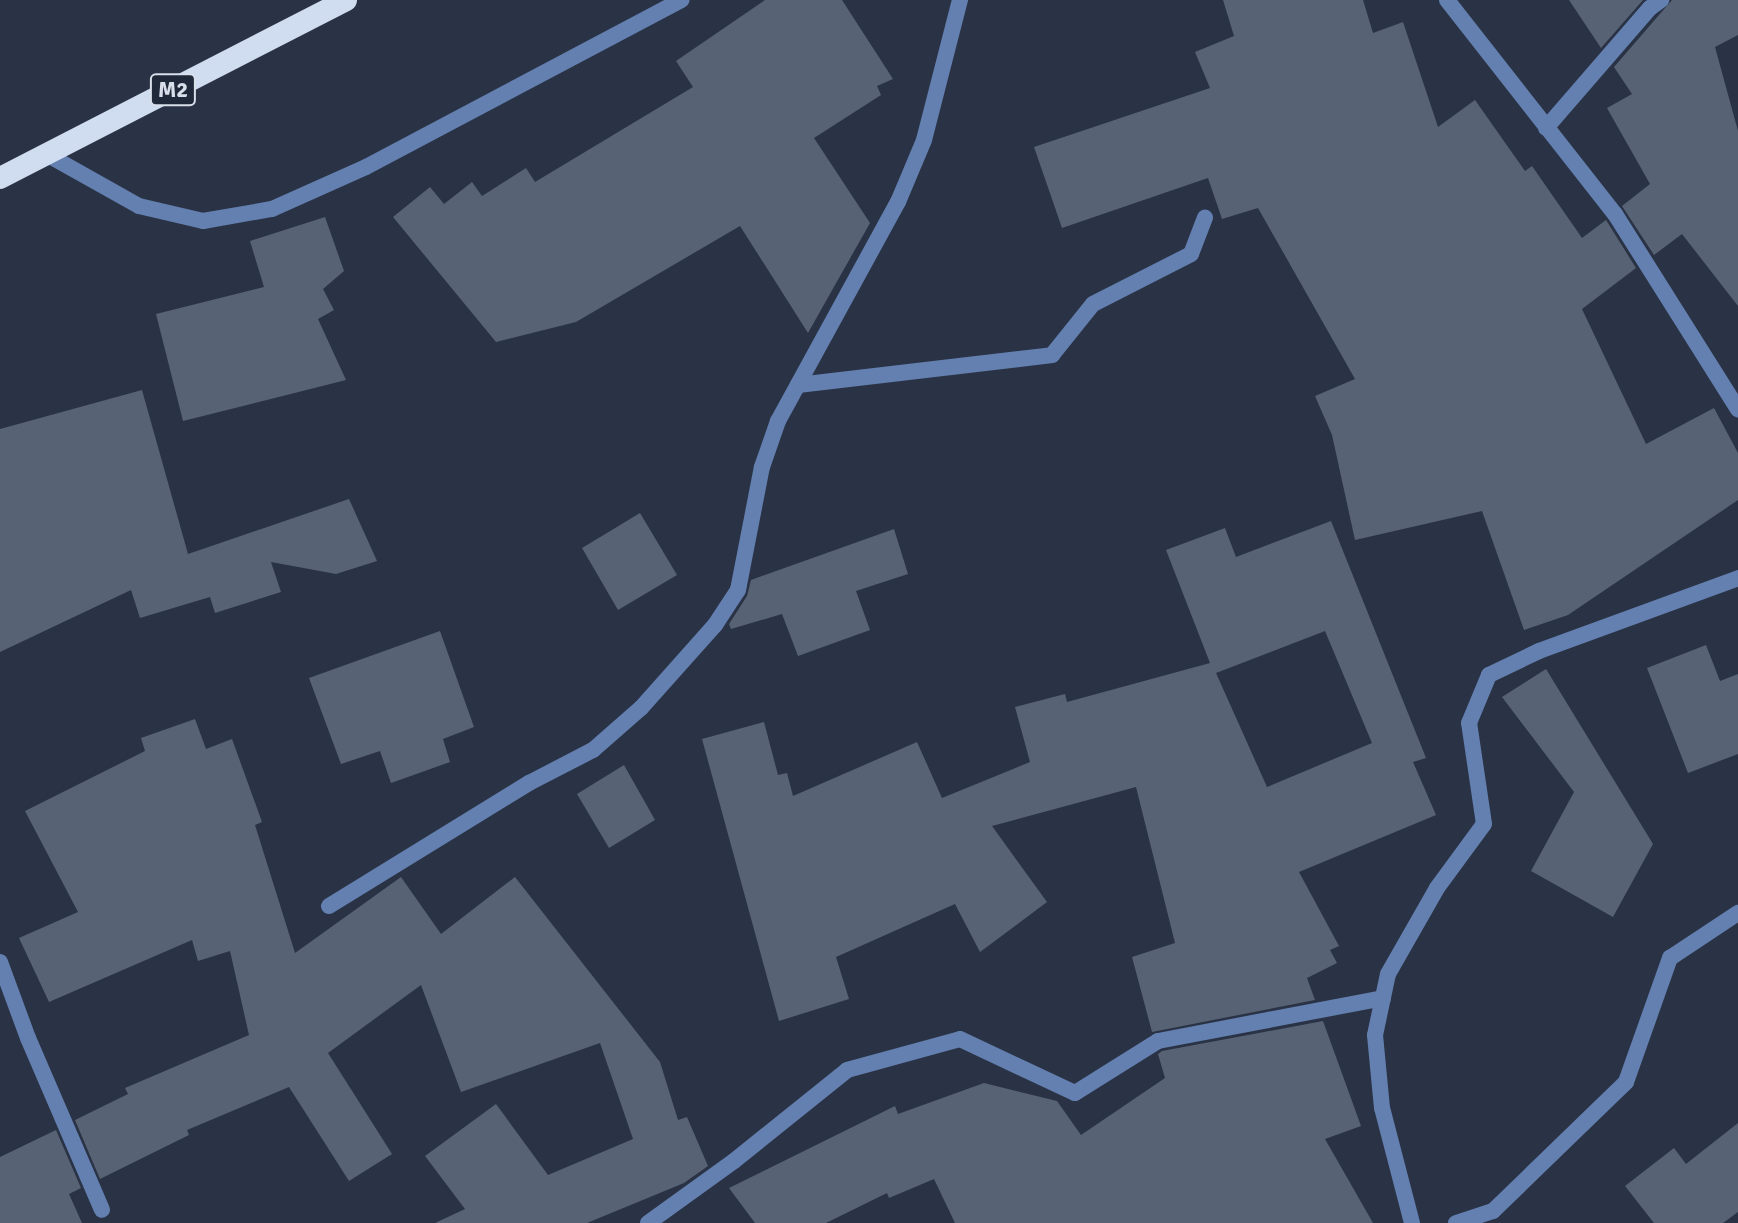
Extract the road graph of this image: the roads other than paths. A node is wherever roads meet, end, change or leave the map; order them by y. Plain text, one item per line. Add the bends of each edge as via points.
1 (346, 0) edge
2 (681, 0) edge
3 (960, 0) edge
4 (1447, 0) edge
5 (1661, 0) edge
6 (1546, 128) junction
7 (48, 155) junction
8 (0, 178) edge
9 (1205, 218) dead end
10 (798, 385) junction
11 (1738, 409) edge
12 (1738, 578) edge
13 (329, 906) dead end
14 (1738, 913) edge
15 (0, 962) edge
16 (1383, 998) junction
17 (102, 1210) dead end
18 (648, 1223) edge
19 (1412, 1223) edge
20 (1456, 1223) edge

1 - 7 highway, M2
2 - 7 street via 366,167 272,209 203,221 139,206
3 - 10 street via 914,165
4 - 6 street
5 - 6 street
6 - 11 street via 1615,214
7 - 8 highway, M2
9 - 10 street via 1191,254 1093,304 1052,355
10 - 13 street via 762,467 738,590 715,625 641,708 593,750 529,783
12 - 16 street via 1539,651 1489,675 1469,723 1484,824 1437,888 1388,974
14 - 20 street via 1670,958 1626,1082 1493,1211
15 - 17 street
16 - 18 street via 1158,1041 1075,1093 960,1039 847,1070
16 - 19 street via 1375,1035 1382,1108

